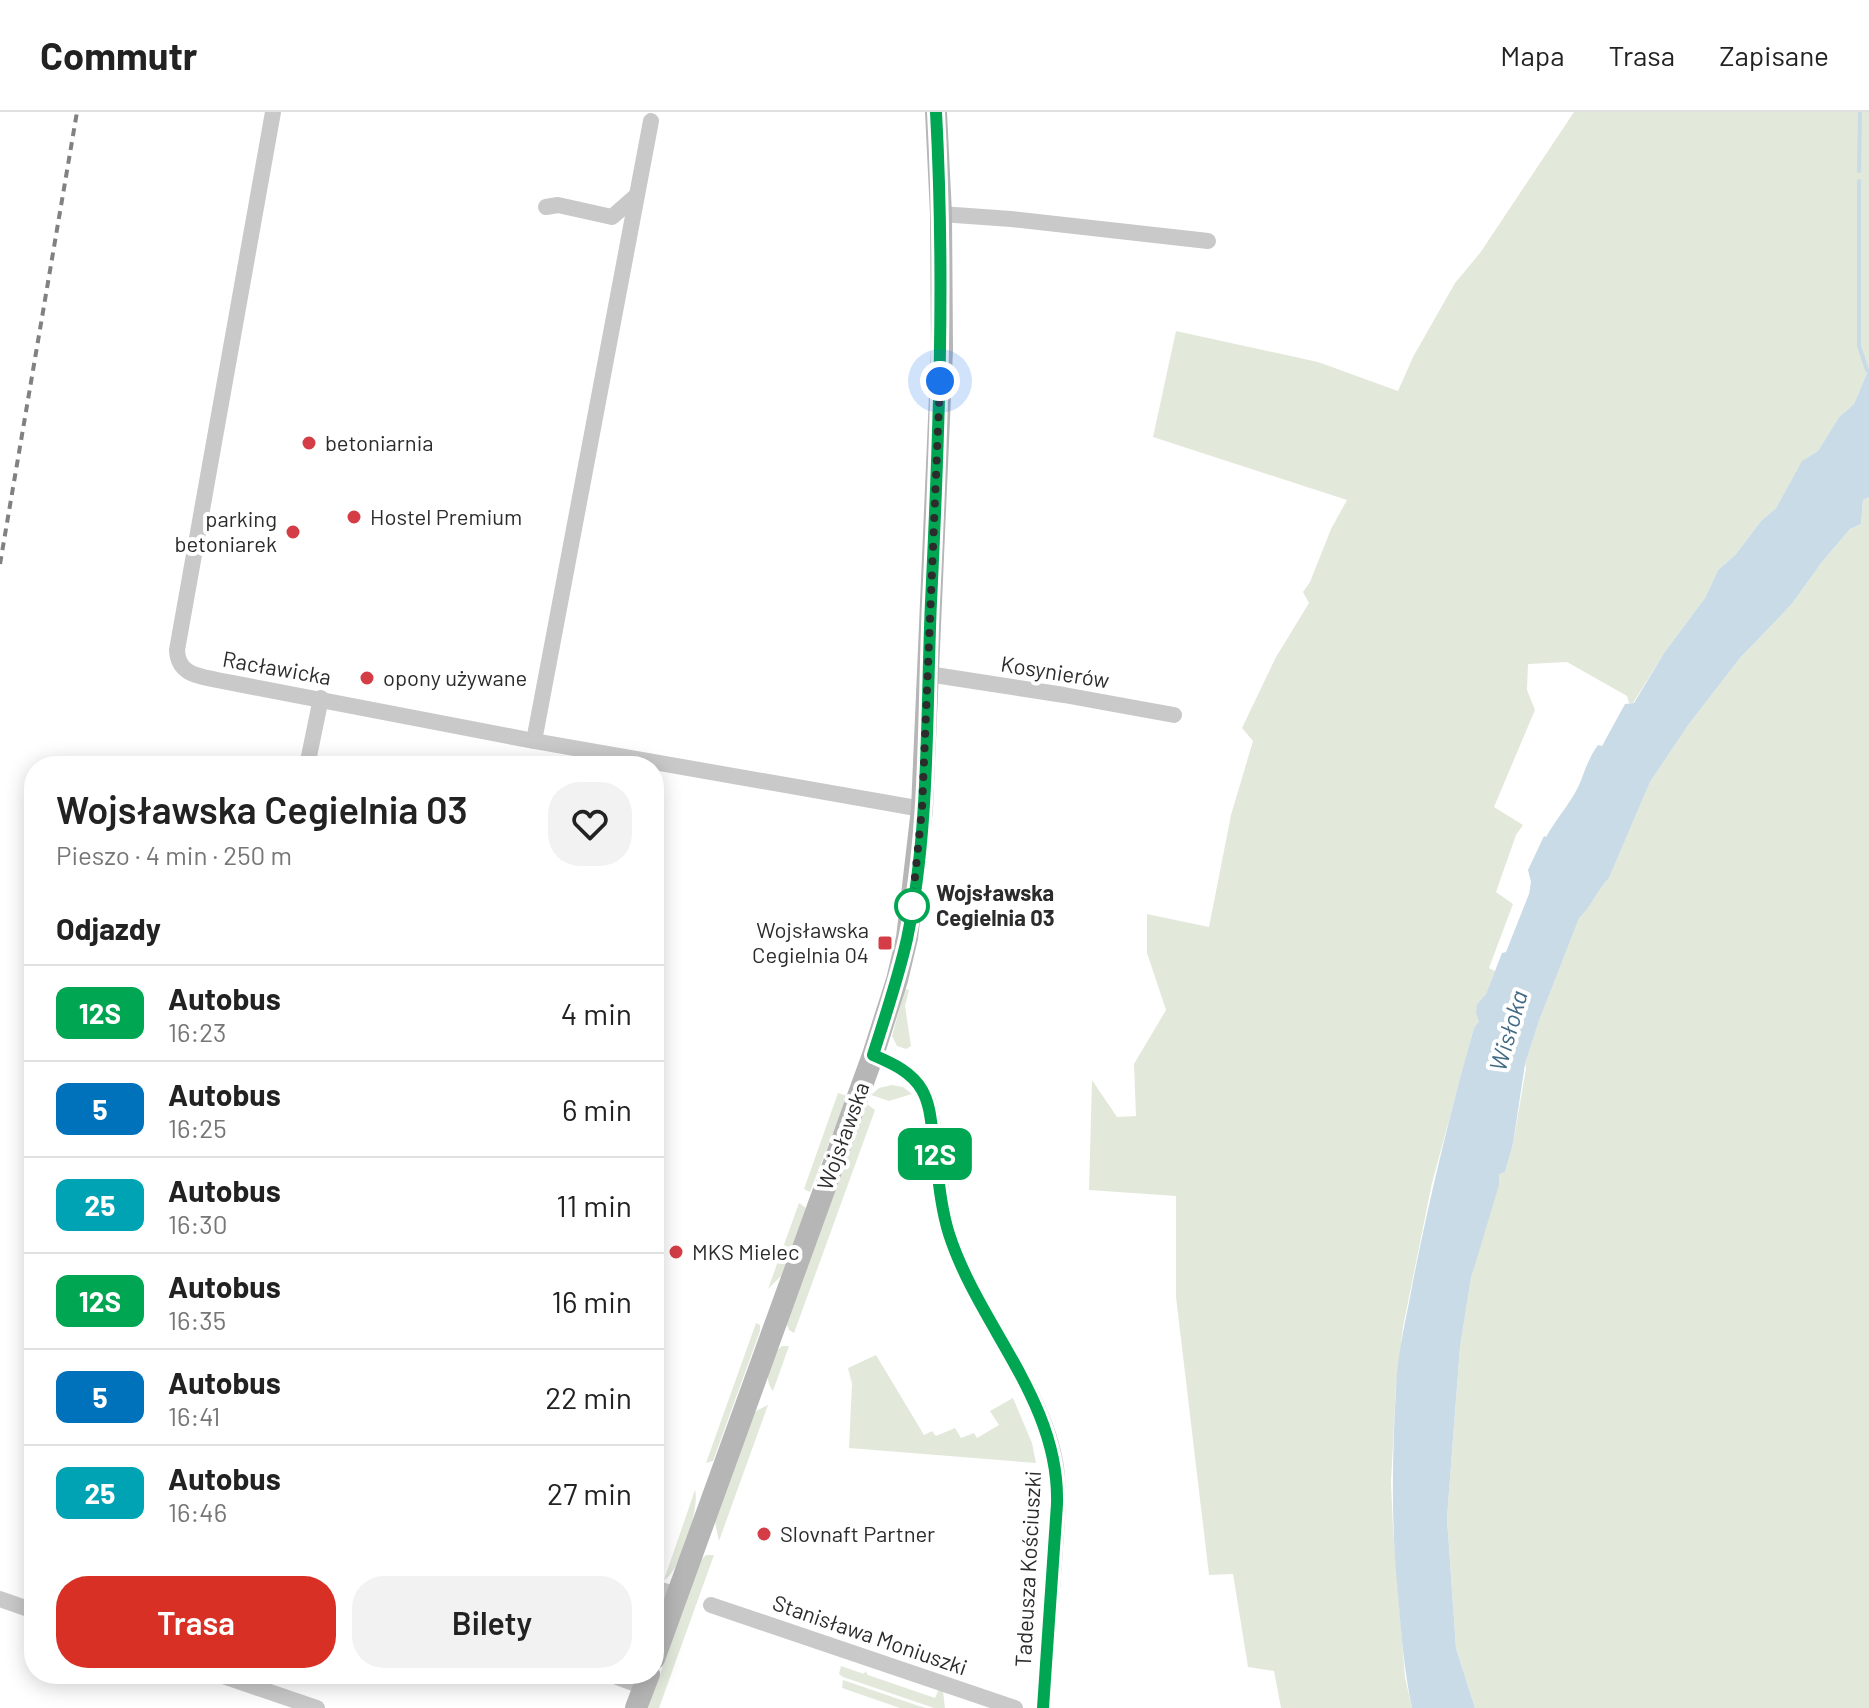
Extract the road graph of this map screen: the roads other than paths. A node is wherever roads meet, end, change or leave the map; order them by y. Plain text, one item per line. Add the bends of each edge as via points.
1 (273, 112) edge
2 (936, 112) edge
3 (651, 121) dead end
4 (636, 196) junction
5 (546, 207) dead end
6 (941, 214) junction
7 (1208, 241) dead end
8 (928, 674) junction
9 (321, 698) junction
10 (1174, 715) dead end
11 (534, 741) junction
12 (309, 756) edge
13 (620, 756) edge
14 (664, 764) edge
15 (922, 809) junction
16 (873, 1055) junction
17 (664, 1591) edge
18 (677, 1595) junction
19 (0, 1599) edge
20 (711, 1605) dead end
21 (24, 1607) edge
22 (664, 1631) edge
23 (246, 1684) edge
24 (317, 1708) edge
25 (1015, 1708) edge
26 (1043, 1708) edge

1 - 9 street, Racławicka via 177,657 193,675
2 - 6 street, Wojsławska
3 - 4 street
4 - 5 street via 612,217
4 - 11 street
6 - 7 street
6 - 8 street, Wojsławska via 942,350
8 - 10 street, Kosynierów
8 - 15 street, Wojsławska
9 - 11 street, Racławicka
9 - 12 street
11 - 13 street, Racławicka
14 - 15 street, Racławicka
15 - 16 street, Wojsławska via 907,938
16 - 18 street, Wojsławska
16 - 26 street, Tadeusza Kościuszki via 912,1078 928,1103 941,1199 957,1257 1024,1380 1052,1445 1058,1497
17 - 18 street
18 - 22 street, Wojsławska
19 - 21 street
20 - 25 street, Stanisława Moniuszki
23 - 24 street

